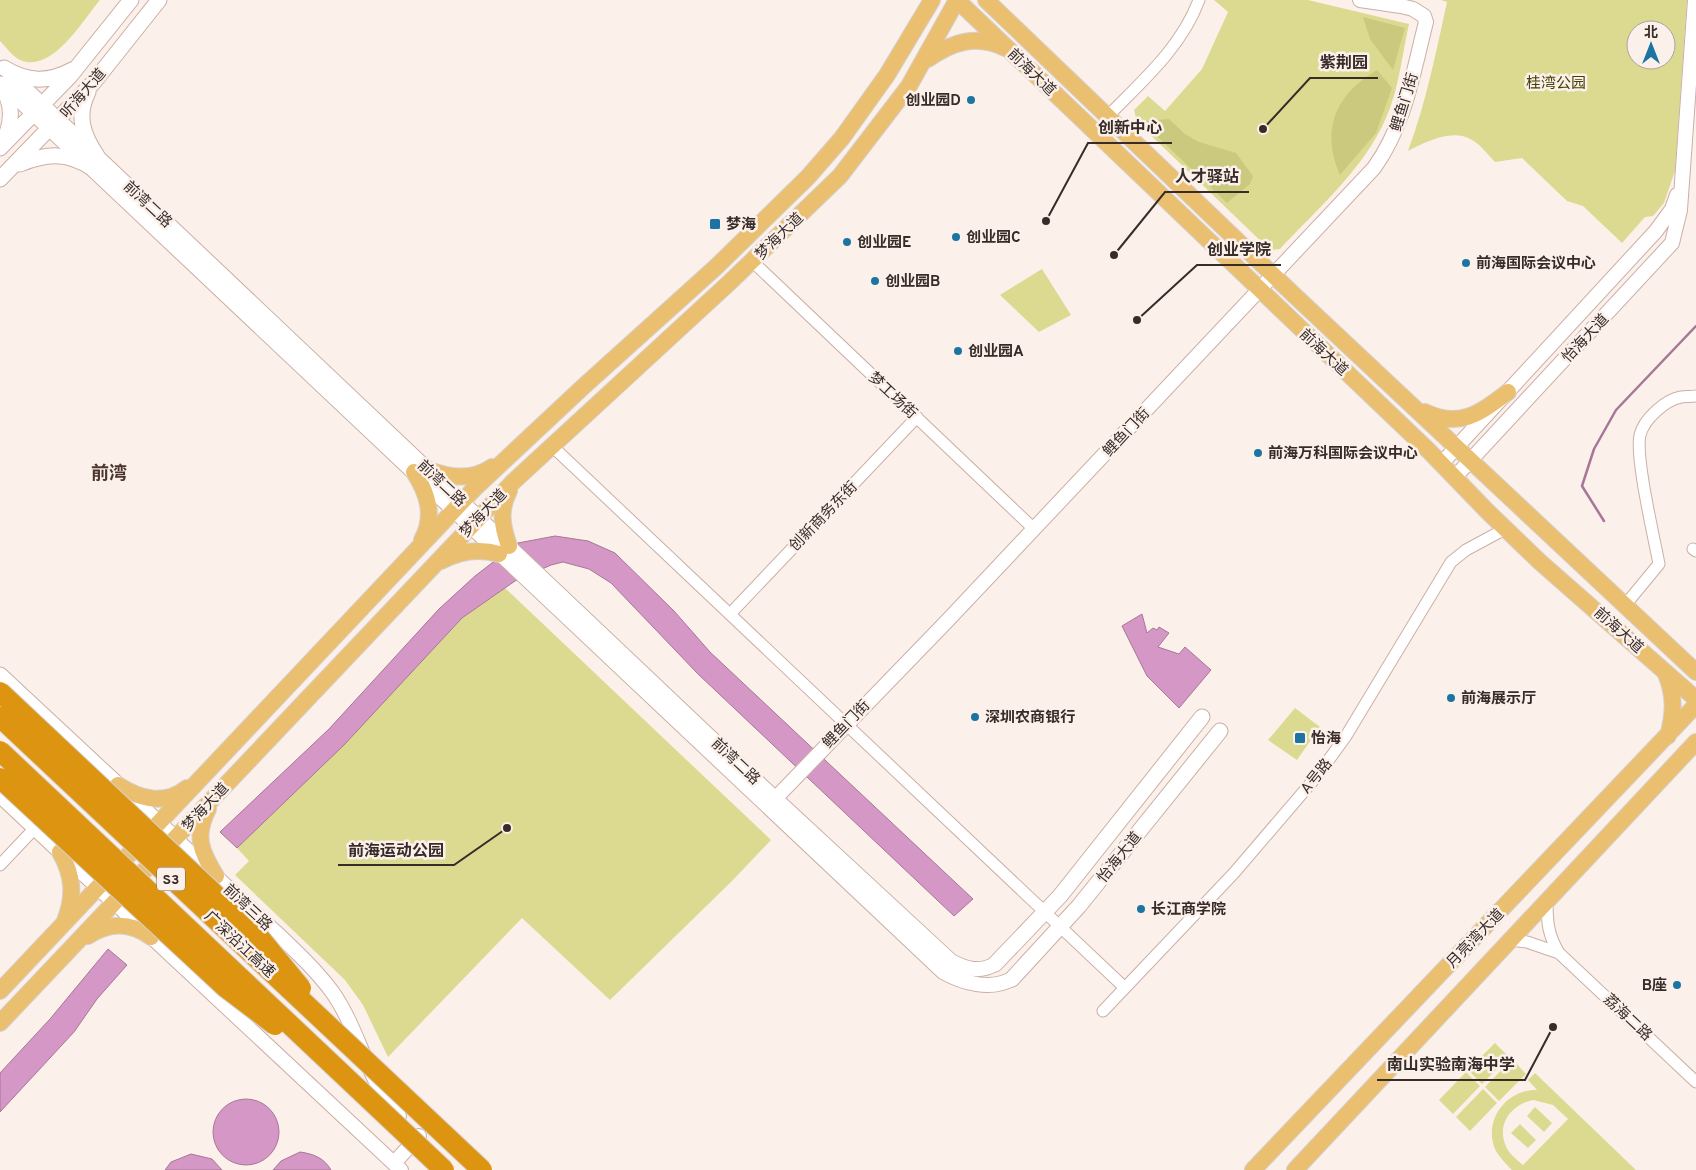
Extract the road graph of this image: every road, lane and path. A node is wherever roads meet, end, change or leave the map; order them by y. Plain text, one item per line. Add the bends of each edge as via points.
1 (131, 0) edge
2 (159, 0) edge
3 (917, 0) edge
4 (932, 0) edge
5 (957, 0) edge
6 (986, 0) edge
7 (1002, 0) edge
8 (1198, 0) edge
9 (1360, 0) edge
10 (1696, 0) edge
11 (913, 34) junction
12 (1025, 36) junction
13 (1012, 52) junction
14 (924, 62) junction
15 (78, 67) junction
16 (1, 75) edge
17 (93, 83) junction
18 (39, 110) junction
19 (1107, 117) junction
20 (55, 125) junction
21 (0, 148) edge
22 (94, 162) junction
23 (14, 166) junction
24 (0, 179) edge
25 (1682, 183) junction
26 (752, 261) junction
27 (1274, 276) junction
28 (1259, 291) junction
29 (1508, 392) junction
30 (1696, 396) edge
31 (1410, 403) junction
32 (917, 417) junction
33 (552, 446) junction
34 (1457, 447) junction
35 (505, 459) junction
36 (1470, 460) junction
37 (1441, 464) junction
38 (421, 471) junction
39 (1454, 478) junction
40 (513, 482) junction
41 (458, 506) junction
42 (475, 521) junction
43 (1034, 529) junction
44 (1505, 529) junction
45 (419, 547) junction
46 (504, 550) junction
47 (427, 572) junction
48 (1626, 604) junction
49 (730, 614) junction
50 (1692, 665) edge
51 (1665, 672) junction
52 (0, 675) edge
53 (0, 692) edge
54 (1696, 699) edge
55 (1696, 705) edge
56 (0, 717) edge
57 (1202, 717) dead end
58 (846, 724) junction
59 (1220, 731) dead end
60 (1668, 736) junction
61 (1696, 742) edge
62 (0, 751) edge
63 (1696, 751) edge
64 (1678, 761) junction
65 (212, 768) junction
66 (0, 778) edge
67 (118, 785) junction
68 (0, 795) edge
69 (214, 798) junction
70 (772, 802) junction
71 (160, 824) junction
72 (35, 828) junction
73 (176, 839) junction
74 (60, 852) junction
75 (0, 865) edge
76 (216, 876) junction
77 (98, 888) junction
78 (1547, 901) junction
79 (114, 903) junction
80 (1045, 912) junction
81 (63, 925) junction
82 (1060, 927) junction
83 (151, 937) junction
84 (1510, 940) junction
85 (76, 944) junction
86 (1559, 953) junction
87 (995, 964) joint
88 (947, 966) junction
89 (1012, 979) joint
90 (1124, 987) junction
91 (0, 990) edge
92 (1103, 1011) dead end
93 (0, 1023) edge
94 (343, 1040) junction
95 (331, 1064) junction
96 (1696, 1082) edge
97 (419, 1136) junction
98 (398, 1166) edge
99 (444, 1170) edge
100 (456, 1170) edge
101 (482, 1170) edge
102 (1253, 1170) edge
103 (1295, 1170) edge

1 - 15 main road, 听海大道
2 - 17 main road, 听海大道
3 - 11 main road
4 - 11 main road, 梦海大道
5 - 13 main road, 前海大道
5 - 14 main road, 梦海大道
6 - 12 main road, 前海大道
7 - 12 main road
8 - 19 street via 1171,50
9 - 27 street, 鲤鱼门街 via 1413,9 1424,16 1426,22 1402,114 1386,152 1367,177
10 - 25 street, 怡海大道
11 - 35 main road, 梦海大道 via 842,138 808,177 716,267
12 - 19 main road, 前海大道
13 - 14 main road via 986,42 964,41 946,47
13 - 28 main road, 前海大道
14 - 26 main road, 梦海大道 via 889,114 840,176
15 - 16 main road via 42,80
15 - 18 main road, 听海大道
16 - 18 street, 前湾二路
16 - 21 main road via 11,112 9,129
17 - 20 main road, 听海大道
17 - 22 main road via 83,105 81,123
18 - 20 street, 前湾二路
18 - 21 main road, 听海大道
19 - 27 main road, 前海大道
20 - 22 street, 前湾二路
20 - 23 main road, 听海大道
22 - 23 main road via 52,154
22 - 38 street, 前湾二路
23 - 24 main road, 听海大道
25 - 29 street, 怡海大道 via 1672,209 1656,232
25 - 36 street, 怡海大道 via 1677,233 1668,250
26 - 32 street, 梦工场街
26 - 33 main road, 梦海大道
27 - 28 street, 鲤鱼门街
27 - 31 main road, 前海大道
28 - 37 main road, 前海大道
28 - 43 street, 鲤鱼门街
29 - 31 main road via 1472,415 1454,420 1433,416
29 - 34 street, 怡海大道
30 - 48 street via 1680,397 1668,403 1644,424 1640,434 1640,458 1659,564
31 - 34 main road, 前海大道
32 - 43 street, 梦工场街
32 - 49 street, 创新商务东街
33 - 40 main road, 梦海大道
33 - 49 street
34 - 36 main road, 前海大道
34 - 37 street, 怡海大道
35 - 38 main road via 486,471 464,477
35 - 41 main road, 梦海大道
36 - 39 street, 怡海大道
36 - 48 main road, 前海大道
37 - 39 main road, 前海大道
38 - 41 street, 前湾二路
38 - 45 main road via 430,508 425,535
39 - 44 main road, 前海大道
40 - 42 main road, 梦海大道
40 - 46 main road via 504,501
41 - 42 street, 前湾二路
41 - 45 main road, 梦海大道
42 - 46 street, 前湾二路
42 - 47 main road, 梦海大道
43 - 58 street, 鲤鱼门街
44 - 51 main road, 前海大道
44 - 90 street, A号路 via 1451,562 1346,736 1316,776 1234,873
45 - 65 main road, 梦海大道
46 - 47 main road via 466,552 448,557
46 - 70 street, 前湾二路
47 - 69 main road, 梦海大道
48 - 50 main road, 前海大道
49 - 58 street
51 - 54 main road, 前海大道
51 - 60 main road via 1673,702
52 - 67 main road, 前湾三路
53 - 94 highway, bridge via 255,932
55 - 60 main road, 月亮湾大道
56 - 94 highway, 广深沿江高速 / S3, bridge
57 - 80 main road, 怡海大道
58 - 70 street, 鲤鱼门街
58 - 80 street
59 - 82 main road, 怡海大道
60 - 102 main road, 月亮湾大道
61 - 64 main road, 月亮湾大道
62 - 95 highway, 广深沿江高速 / S3, bridge
63 - 64 main road
64 - 78 main road, 月亮湾大道
65 - 67 main road via 170,797 147,799 135,796
65 - 71 main road, 梦海大道
66 - 95 highway, bridge via 225,987
67 - 71 main road, 前湾三路
68 - 72 main road
69 - 73 main road, 梦海大道
69 - 76 main road via 200,832 203,856
70 - 88 street, 前湾二路
71 - 73 main road, 前湾三路
71 - 77 main road, 梦海大道
72 - 74 main road
72 - 75 street
73 - 76 street, 前湾三路
73 - 79 main road, 梦海大道
74 - 77 main road
74 - 81 main road via 70,874 72,891
76 - 97 street, 前湾三路 via 308,964 333,994 384,1098
77 - 79 main road
77 - 81 main road, 梦海大道
78 - 84 main road, 月亮湾大道
78 - 86 street, 荔海二路 via 1548,930
79 - 83 street
79 - 85 main road, 梦海大道
80 - 82 street
80 - 87 main road, 怡海大道
81 - 91 main road, 梦海大道
82 - 89 main road, 怡海大道
82 - 90 street
83 - 85 main road via 136,928 117,925 98,930
83 - 98 street
84 - 86 street, 荔海二路
84 - 103 main road, 月亮湾大道
85 - 93 main road, 梦海大道
86 - 96 street, 荔海二路
87 - 88 street via 972,970
88 - 89 street via 960,980 978,984 997,984
90 - 92 street, A号路
94 - 101 highway, 广深沿江高速 / S3, bridge
95 - 99 highway, 广深沿江高速 / S3, bridge
97 - 98 street
97 - 100 street, 前湾三路

